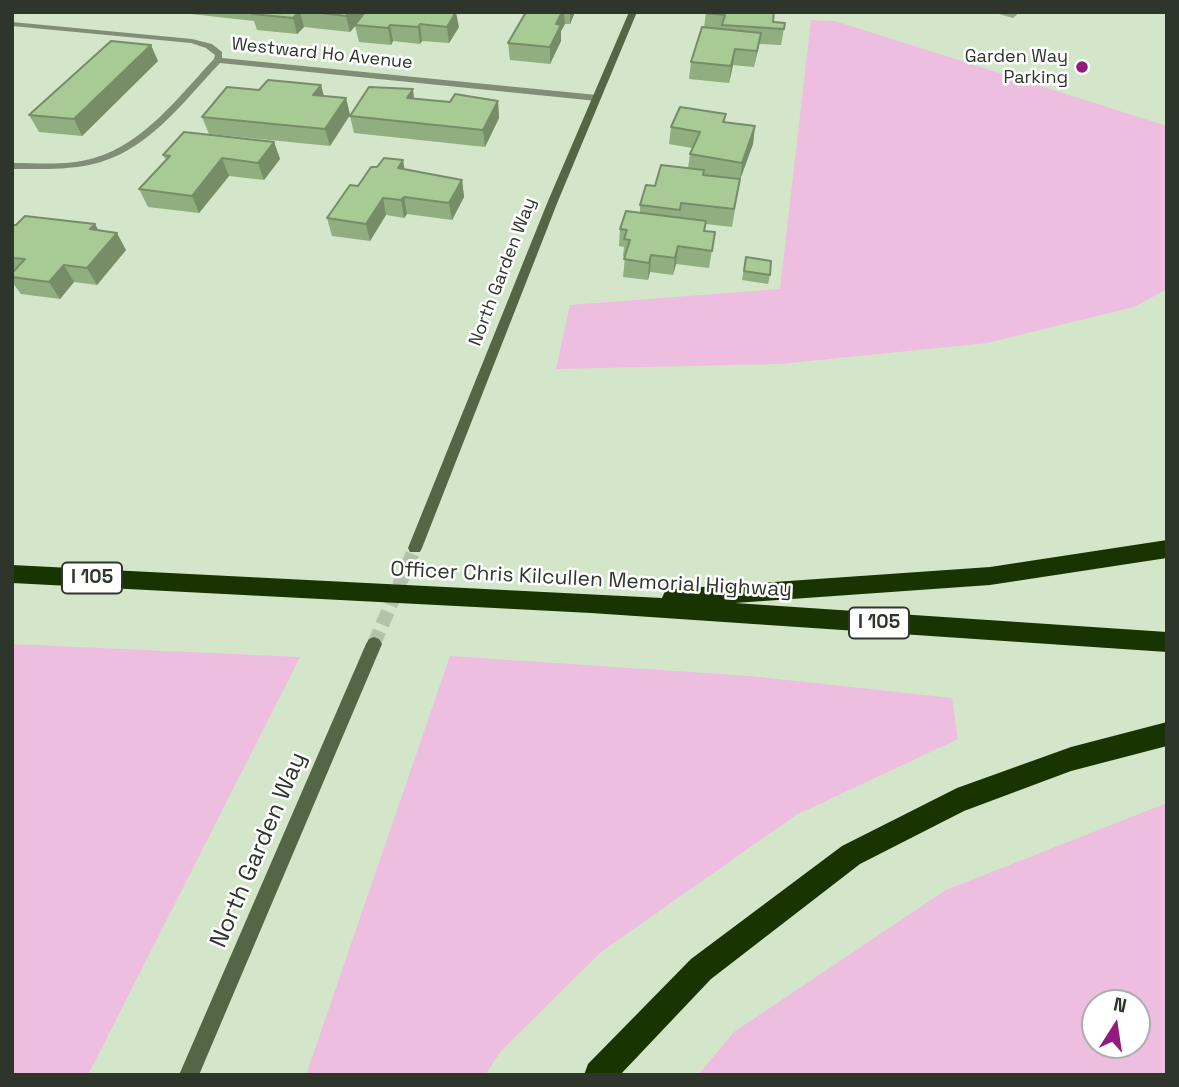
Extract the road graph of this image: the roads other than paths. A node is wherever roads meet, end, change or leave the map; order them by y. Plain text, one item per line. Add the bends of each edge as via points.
1 (633, 12) edge
2 (12, 24) edge
3 (218, 60) junction
4 (597, 97) junction
5 (12, 166) edge
6 (415, 548) tunnel mouth
7 (1167, 549) edge
8 (12, 574) edge
9 (591, 603) junction
10 (1167, 642) edge
11 (374, 644) tunnel mouth
12 (1167, 734) edge
13 (189, 1075) edge
14 (599, 1075) edge

1 - 4 street, North Garden Way
2 - 3 street, Westward Ho Avenue via 192,41 216,50
3 - 4 street, Westward Ho Avenue
3 - 5 street via 128,147 79,164
4 - 6 street, North Garden Way
7 - 9 highway via 990,576
8 - 9 highway, Officer Chris Kilcullen Memorial Highway / I 105
9 - 10 highway, Officer Chris Kilcullen Memorial Highway / I 105
11 - 13 street, North Garden Way
12 - 14 highway via 1071,759 957,801 852,855 701,970

